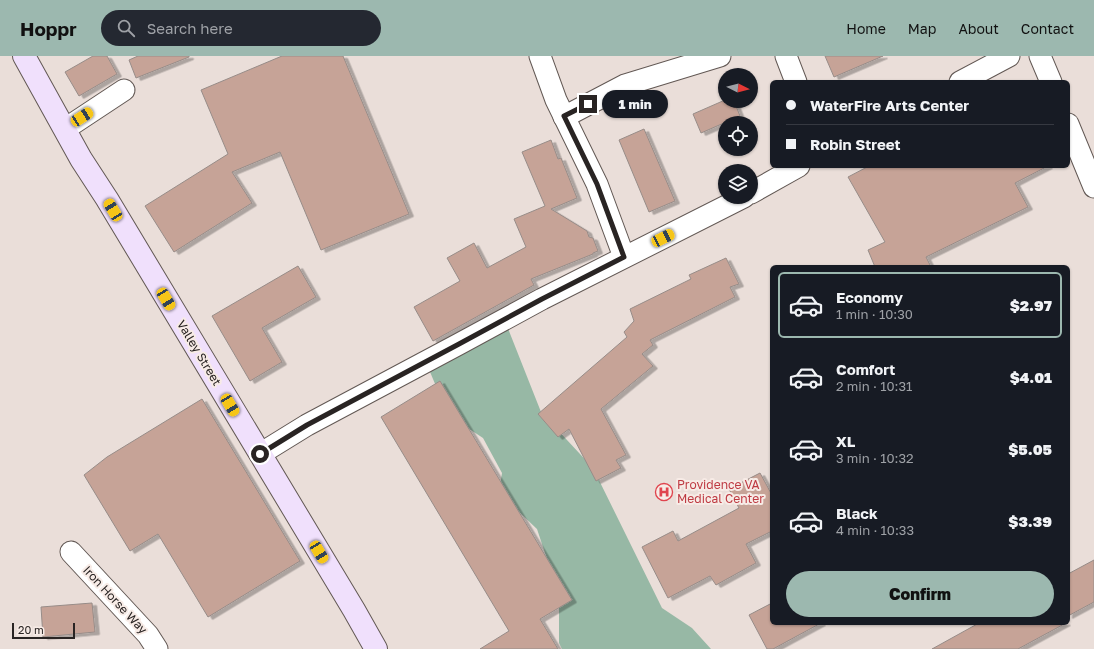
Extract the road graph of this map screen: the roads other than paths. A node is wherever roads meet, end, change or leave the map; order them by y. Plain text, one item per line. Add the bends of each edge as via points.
1 (24, 56) edge
2 (540, 56) edge
3 (720, 56) edge
4 (786, 56) edge
5 (1009, 56) edge
6 (1040, 56) edge
7 (795, 80) edge
8 (964, 80) edge
9 (1050, 80) edge
10 (124, 90) dead end
11 (564, 116) junction
12 (65, 129) junction
13 (1070, 129) edge
14 (795, 168) edge
15 (1094, 187) edge
16 (758, 189) edge
17 (730, 204) edge
18 (624, 257) junction
19 (260, 454) junction
20 (71, 552) dead end
21 (157, 649) edge
22 (376, 649) edge

1 - 12 main road, Valley Street
2 - 11 street
3 - 11 street via 625,85
4 - 7 street
5 - 8 street
6 - 9 street
10 - 12 street
11 - 18 street via 597,184
12 - 19 main road, Valley Street
13 - 15 street
14 - 16 street
17 - 18 street
18 - 19 street via 307,425
19 - 22 main road, Valley Street
20 - 21 street, Iron Horse Way via 148,635

